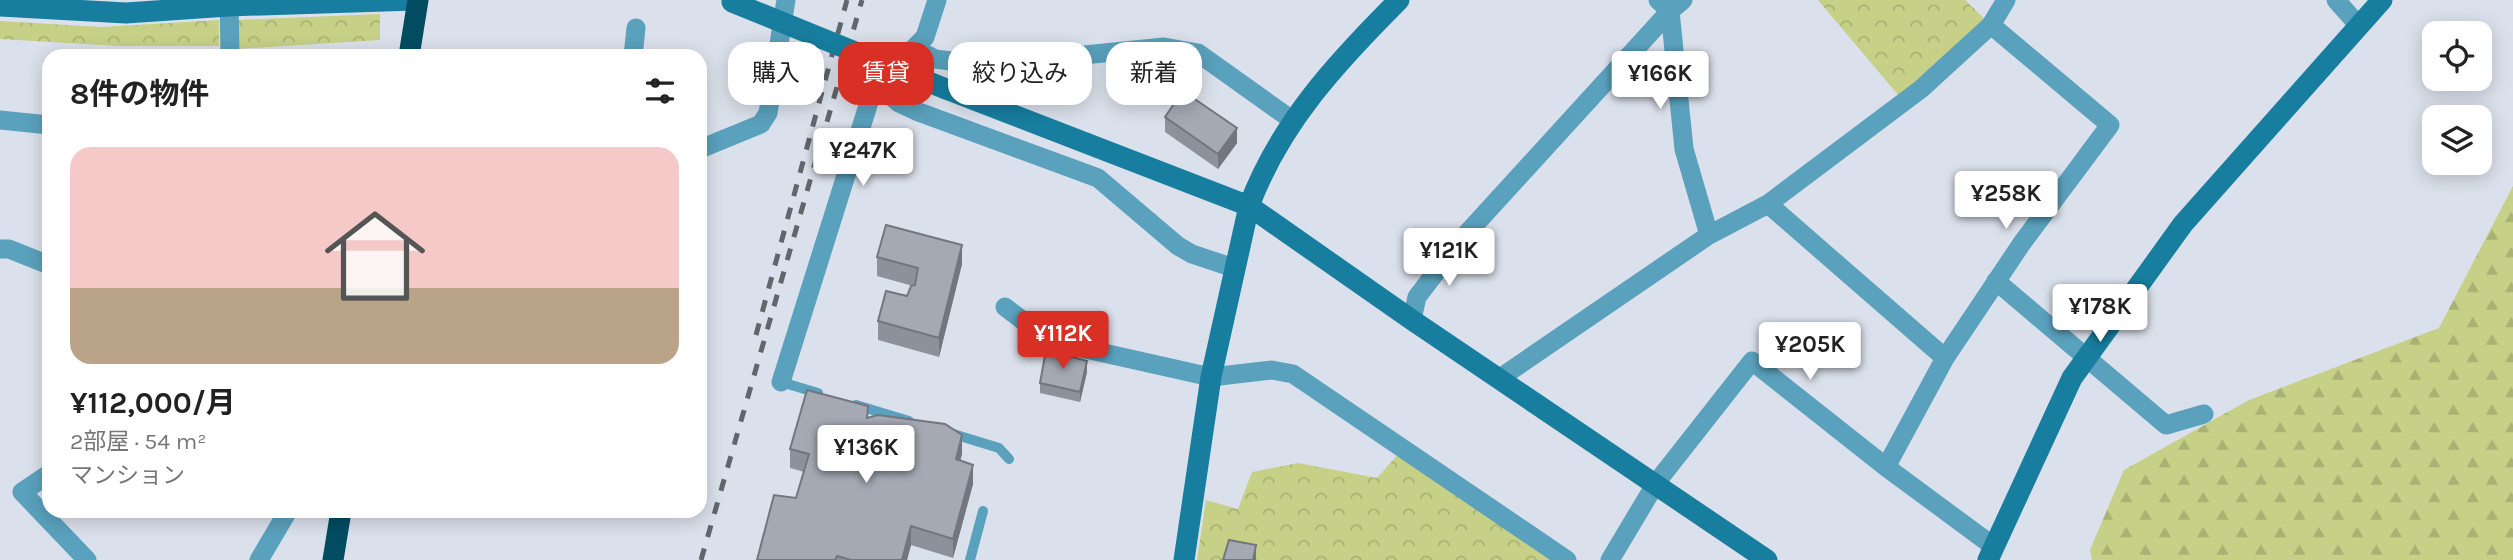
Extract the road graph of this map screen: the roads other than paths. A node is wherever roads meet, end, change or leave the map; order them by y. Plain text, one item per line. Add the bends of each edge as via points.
1 (416, 0) edge
2 (786, 0) edge
3 (936, 0) edge
4 (1399, 0) edge
5 (2006, 0) edge
6 (2336, 0) edge
7 (2382, 0) edge
8 (729, 1) edge
9 (229, 3) edge
10 (1670, 4) edge
11 (53, 5) edge
12 (0, 6) edge
13 (1991, 25) junction
14 (2359, 26) junction
15 (636, 28) dead end
16 (920, 42) edge
17 (230, 49) edge
18 (410, 49) edge
19 (634, 49) edge
20 (934, 58) edge
21 (868, 105) edge
22 (903, 105) edge
23 (0, 120) edge
24 (1292, 120) junction
25 (42, 124) edge
26 (707, 146) edge
27 (1768, 204) junction
28 (1249, 206) junction
29 (1709, 235) junction
30 (0, 249) edge
31 (42, 262) edge
32 (1234, 268) junction
33 (1996, 281) junction
34 (1005, 307) dead end
35 (1412, 320) junction
36 (1945, 358) junction
37 (2087, 358) junction
38 (1211, 377) junction
39 (1500, 378) junction
40 (781, 382) joint
41 (832, 397) edge
42 (845, 401) edge
43 (2204, 414) dead end
44 (922, 425) edge
45 (935, 429) edge
46 (1009, 459) dead end
47 (1886, 467) junction
48 (42, 479) edge
49 (1656, 483) junction
50 (983, 511) dead end
51 (42, 513) edge
52 (47, 518) edge
53 (284, 518) edge
54 (340, 518) edge
55 (1991, 553) edge
56 (87, 560) edge
57 (259, 560) edge
58 (333, 560) edge
59 (970, 560) edge
60 (1184, 560) edge
61 (1567, 560) edge
62 (1610, 560) edge
63 (1767, 560) edge

1 - 9 street
1 - 18 highway
2 - 26 street via 768,113 761,124
3 - 16 street
4 - 24 street via 1338,61
5 - 13 street
6 - 14 street
7 - 14 street
8 - 28 street, bridge
9 - 11 street via 126,13
9 - 17 street
10 - 29 street via 1684,149
10 - 35 street via 1459,242 1417,297
11 - 12 street
13 - 27 street via 1921,89
13 - 33 street via 2110,125
14 - 37 street via 2183,224
15 - 19 street
20 - 24 street via 984,65 1164,47 1186,50
21 - 40 street
22 - 32 street via 1098,177 1178,246
23 - 25 street
24 - 28 street via 1272,152
27 - 29 street
27 - 36 street
28 - 32 street
28 - 35 street
29 - 39 street
30 - 31 street
32 - 38 street
33 - 36 street
33 - 37 street
34 - 38 street via 1050,341
35 - 39 street
36 - 47 street
37 - 43 street via 2166,425
37 - 55 street via 2072,378
38 - 60 street
38 - 61 street via 1272,370 1293,374
39 - 49 street
40 - 41 lane
42 - 44 lane
45 - 46 lane via 999,448
47 - 49 street via 1752,361
47 - 55 street
48 - 51 street via 22,492
49 - 62 street
49 - 63 street
50 - 59 lane
52 - 56 street
53 - 57 street
54 - 58 highway

